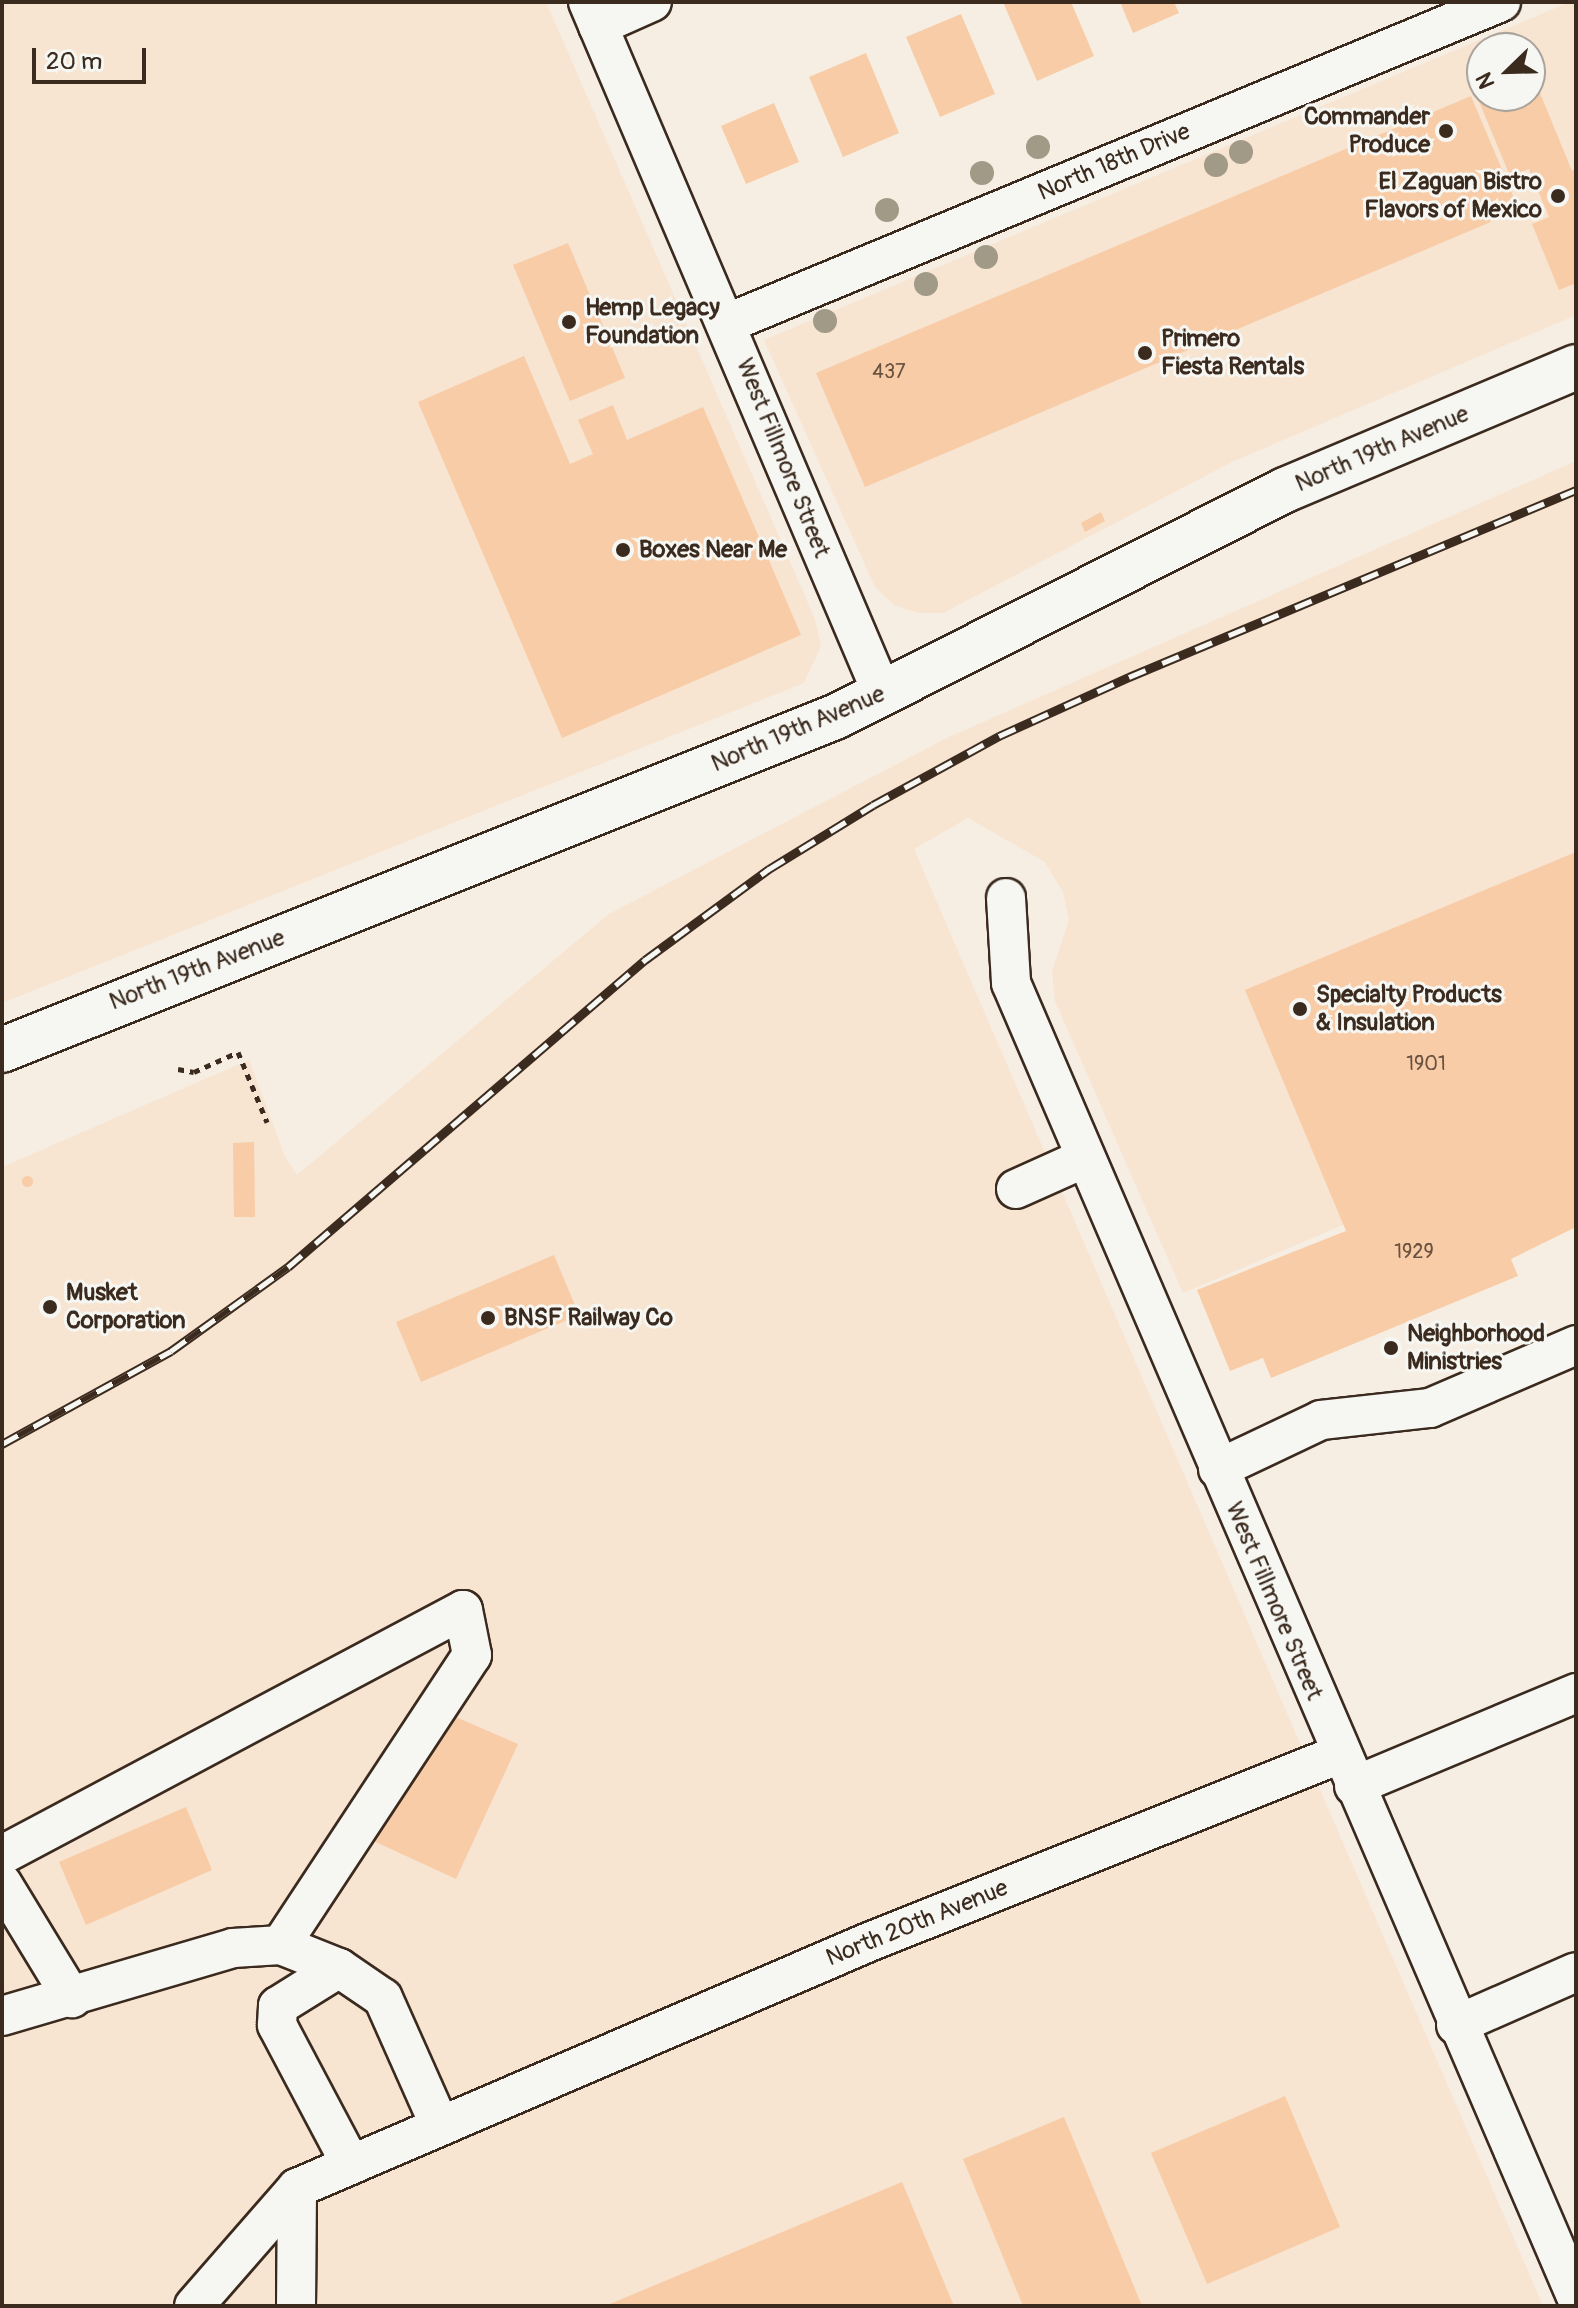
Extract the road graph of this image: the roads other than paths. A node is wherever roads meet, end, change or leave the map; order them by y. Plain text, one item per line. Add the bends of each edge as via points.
1 (652, 2) edge
2 (1501, 2) edge
3 (593, 14) edge
4 (728, 323) junction
5 (1576, 367) edge
6 (882, 693) junction
7 (1006, 898) dead end
8 (2, 1050) edge
9 (1085, 1158) junction
10 (1016, 1189) dead end
11 (1576, 1345) edge
12 (1218, 1469) junction
13 (1576, 1693) edge
14 (1347, 1770) junction
15 (2, 1855) edge
16 (2, 1883) edge
17 (281, 1945) junction
18 (339, 1968) junction
19 (1576, 1972) edge
20 (72, 1998) junction
21 (2, 2016) edge
22 (1456, 2025) junction
23 (440, 2126) junction
24 (351, 2165) junction
25 (297, 2188) junction
26 (1571, 2273) edge
27 (194, 2306) edge
28 (296, 2306) edge

1 - 3 street
2 - 4 street, North 18th Drive
3 - 4 street, West Fillmore Street
4 - 6 street, West Fillmore Street
5 - 6 main road, North 19th Avenue via 1285,490
6 - 8 main road, North 19th Avenue via 835,717
7 - 9 street, West Fillmore Street via 1011,983
9 - 10 street
9 - 12 street, West Fillmore Street
11 - 12 street via 1430,1408 1321,1420
12 - 14 street, West Fillmore Street
13 - 14 street, North 20th Avenue
14 - 22 street, West Fillmore Street
14 - 23 street, North 20th Avenue via 869,1942
15 - 17 street via 463,1610 472,1655
16 - 20 street
17 - 18 street
17 - 20 street via 233,1948
18 - 23 street via 383,1998
18 - 24 street via 278,2006 277,2025
19 - 22 street
20 - 21 street
22 - 26 street, West Fillmore Street
23 - 24 street, North 20th Avenue
24 - 25 street, North 20th Avenue
25 - 27 street
25 - 28 street

